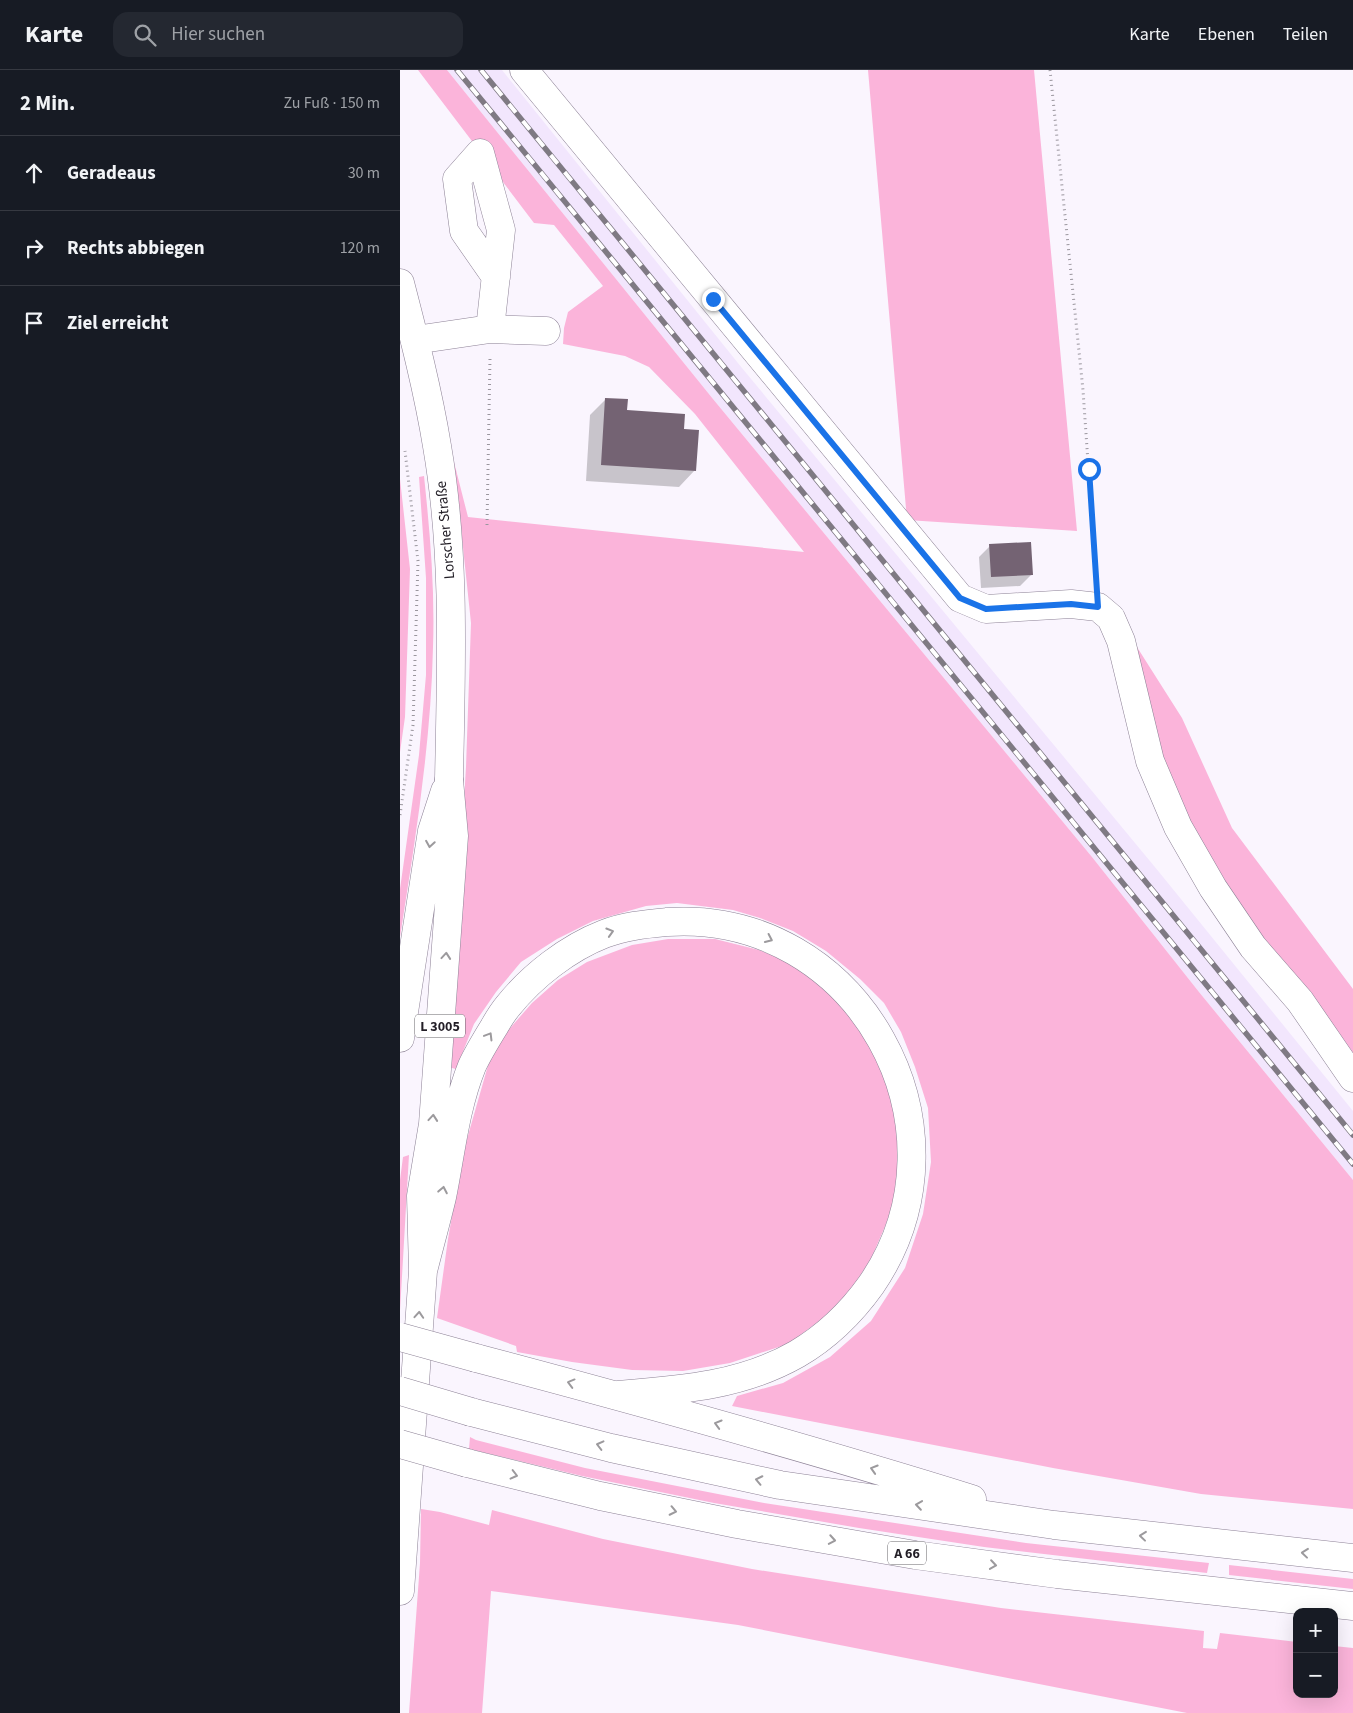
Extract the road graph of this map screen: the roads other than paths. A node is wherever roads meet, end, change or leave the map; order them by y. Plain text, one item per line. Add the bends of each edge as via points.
1 (524, 70) edge
2 (496, 277) dead end
3 (400, 283) edge
4 (490, 329) junction
5 (546, 331) dead end
6 (415, 340) junction
7 (449, 780) junction
8 (400, 1038) edge
9 (1353, 1078) edge
10 (423, 1271) junction
11 (400, 1337) edge
12 (400, 1390) edge
13 (618, 1395) junction
14 (400, 1444) edge
15 (1054, 1525) junction
16 (1353, 1558) edge
17 (400, 1591) edge
18 (1353, 1606) edge

1 - 9 main road via 960,598 986,609 1071,604 1098,607 1111,618 1121,641 1150,761 1178,827 1213,888 1253,947 1300,1001
2 - 4 main road
3 - 6 main road, Lorscher Straße
4 - 5 main road
4 - 6 main road
6 - 7 main road, Lorscher Straße via 437,447 446,522 452,611
7 -> 8 main road, L 3005 via 432,831
10 -> 7 main road, L 3005 via 421,1196 433,1124 454,836
10 -> 13 main road via 441,1200 459,1104 473,1065 507,1007 537,976 570,952 605,933 644,924 684,921 724,925 763,936 799,954 832,977 859,1006 882,1039 899,1076 909,1115 912,1155 909,1195 898,1233 881,1270 858,1303 830,1331 797,1354 761,1371 721,1384
17 -> 10 main road, L 3005
13 -> 11 main road, bridge
15 -> 12 main road, bridge via 780,1485 611,1448
15 -> 13 main road via 866,1466
14 -> 18 main road, A 66, bridge via 600,1496 915,1555
16 -> 15 main road

